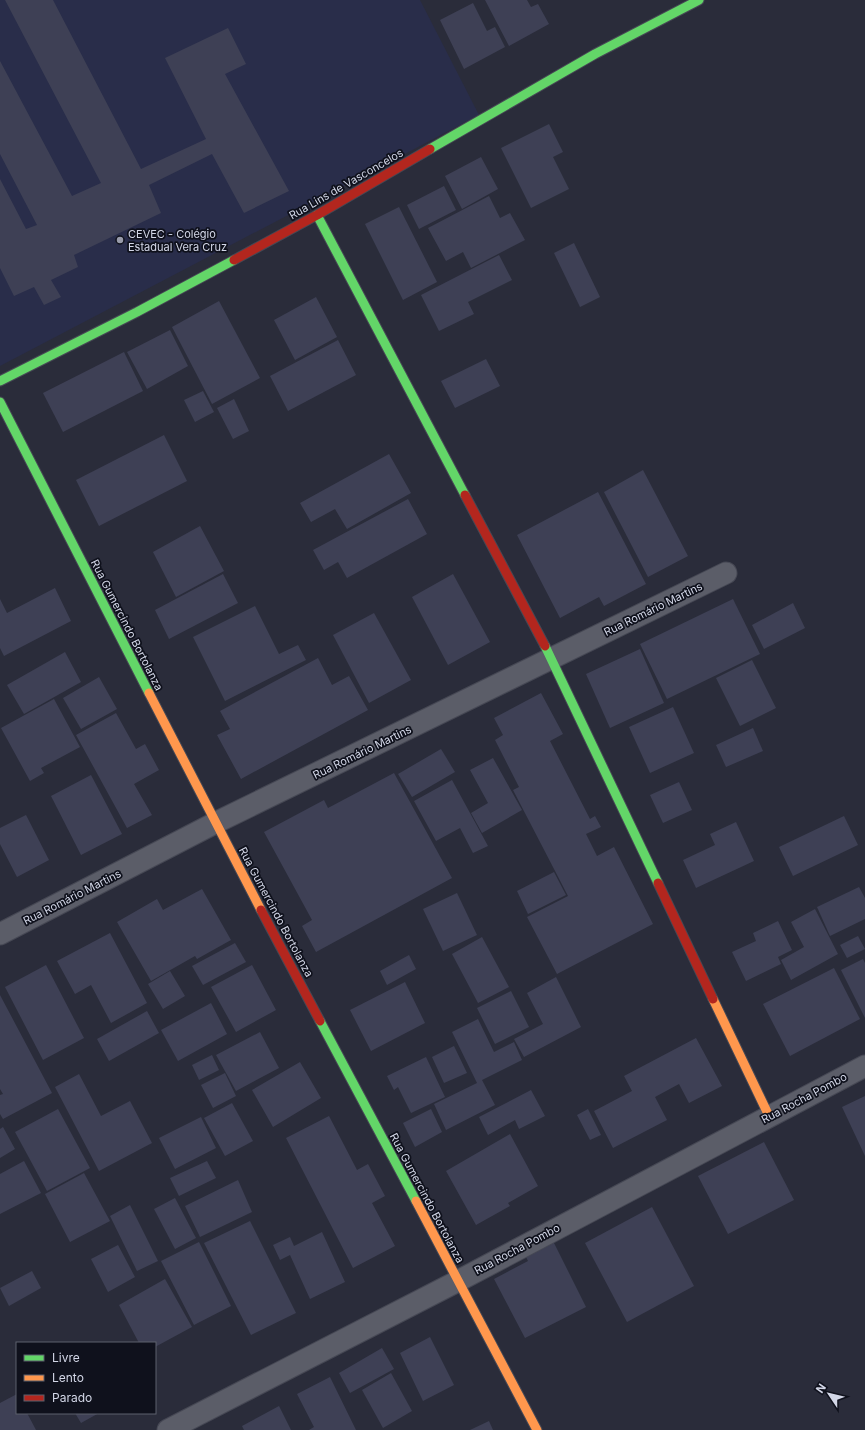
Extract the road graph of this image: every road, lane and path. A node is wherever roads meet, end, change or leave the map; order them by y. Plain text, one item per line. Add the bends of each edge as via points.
1 (699, 0) edge
2 (318, 215) junction
3 (0, 381) edge
4 (0, 402) edge
5 (726, 573) dead end
6 (552, 659) junction
7 (215, 823) junction
8 (0, 934) edge
9 (865, 1066) edge
10 (769, 1116) junction
11 (458, 1281) junction
12 (168, 1430) edge
13 (537, 1430) edge

1 - 2 street, Rua Lins de Vasconcelos via 595,54
2 - 3 street, Rua Lins de Vasconcelos via 137,312
2 - 6 street
4 - 7 street, Rua Gumercindo Bortolanza
5 - 6 street, Rua Romário Martins
6 - 7 street, Rua Romário Martins
6 - 10 street
7 - 8 street, Rua Romário Martins
7 - 11 street, Rua Gumercindo Bortolanza
9 - 10 street, Rua Rocha Pombo
10 - 11 street, Rua Rocha Pombo
11 - 12 street, Rua Rocha Pombo
11 - 13 street, Rua Gumercindo Bortolanza

